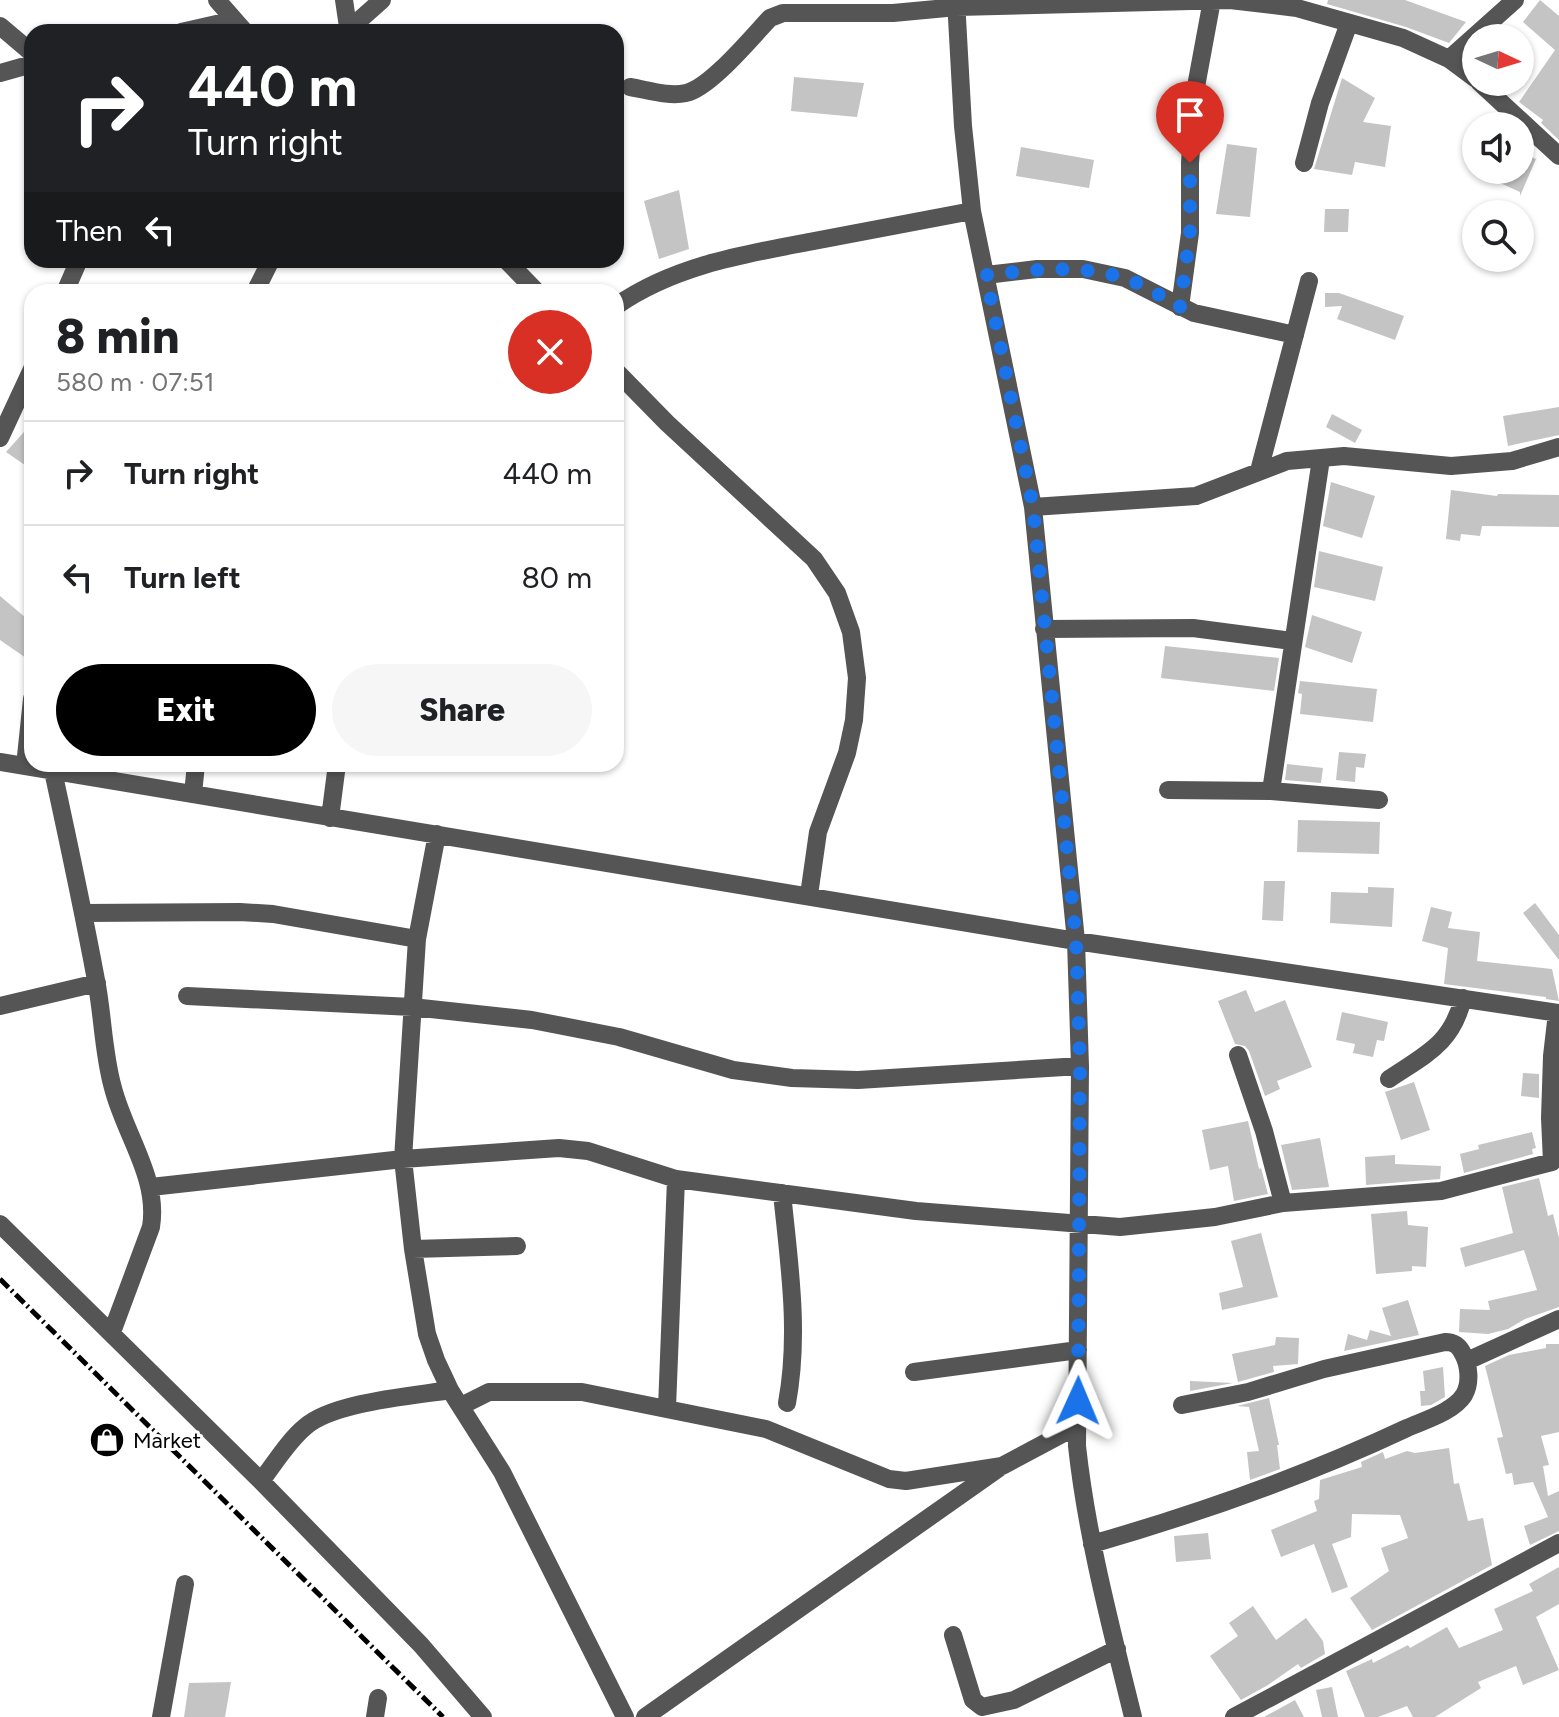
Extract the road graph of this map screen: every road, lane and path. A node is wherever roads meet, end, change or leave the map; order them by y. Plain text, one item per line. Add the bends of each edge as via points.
1 (217, 0) edge
2 (344, 0) edge
3 (382, 0) edge
4 (1212, 0) edge
5 (1515, 0) edge
6 (957, 4) edge
7 (1349, 23) junction
8 (238, 24) edge
9 (346, 24) edge
10 (354, 24) edge
11 (0, 26) edge
12 (24, 46) edge
13 (1449, 59) junction
14 (24, 66) edge
15 (1462, 69) edge
16 (0, 73) edge
17 (630, 87) dead end
18 (1493, 96) edge
19 (1559, 156) edge
20 (1304, 163) dead end
21 (972, 211) junction
22 (514, 268) edge
23 (986, 275) junction
24 (1309, 281) dead end
25 (529, 284) edge
26 (624, 300) edge
27 (1180, 307) junction
28 (1295, 335) junction
29 (624, 379) edge
30 (24, 386) edge
31 (0, 438) edge
32 (1559, 447) edge
33 (1321, 459) junction
34 (1259, 471) junction
35 (1033, 507) junction
36 (1044, 629) junction
37 (1292, 641) junction
38 (0, 762) edge
39 (24, 766) edge
40 (53, 772) edge
41 (59, 772) edge
42 (195, 772) edge
43 (336, 772) edge
44 (1168, 790) dead end
45 (1271, 791) junction
46 (193, 794) junction
47 (1379, 800) dead end
48 (330, 818) junction
49 (437, 834) junction
50 (809, 895) junction
51 (83, 913) junction
52 (417, 939) junction
53 (1076, 941) junction
54 (97, 983) junction
55 (187, 996) dead end
56 (1463, 998) junction
57 (0, 1006) edge
58 (412, 1007) junction
59 (1558, 1013) edge
60 (1238, 1055) dead end
61 (1080, 1066) junction
62 (1389, 1079) dead end
63 (403, 1159) junction
64 (676, 1179) junction
65 (151, 1187) junction
66 (782, 1193) junction
67 (1283, 1203) junction
68 (0, 1224) edge
69 (1080, 1225) junction
70 (517, 1246) dead end
71 (413, 1249) junction
72 (1559, 1319) edge
73 (112, 1332) junction
74 (1078, 1350) junction
75 (1467, 1361) junction
76 (914, 1372) dead end
77 (456, 1398) junction
78 (787, 1403) dead end
79 (1182, 1405) dead end
80 (667, 1408) junction
81 (1077, 1426) junction
82 (1002, 1466) junction
83 (261, 1481) junction
84 (1559, 1543) edge
85 (1092, 1544) junction
86 (185, 1584) dead end
87 (953, 1635) dead end
88 (1117, 1649) junction
89 (161, 1717) edge
90 (483, 1717) edge
91 (625, 1717) edge
92 (645, 1717) edge
93 (1133, 1717) edge
94 (1234, 1717) edge

1 - 8 street
2 - 9 street
3 - 10 street
4 - 6 street
4 - 7 street via 1297,8
4 - 27 street via 1195,92 1190,233
5 - 13 street
6 - 17 street via 893,13 783,13 770,18 702,87 671,94
6 - 21 street
7 - 13 street via 1403,38
7 - 20 street
11 - 12 street
13 - 15 street
14 - 16 street
18 - 19 street
21 - 23 street
21 - 26 street via 726,258 683,271
22 - 25 street
23 - 27 street via 1083,269 1125,278
23 - 35 street
24 - 28 street
27 - 28 street
28 - 34 street
29 - 50 street via 814,559 837,593 851,632 857,678 854,720 818,832
30 - 31 street
32 - 33 street via 1512,461 1451,466 1344,456
33 - 34 street via 1287,461
33 - 37 street
34 - 35 street via 1196,496
35 - 36 street
36 - 37 street via 1193,628
36 - 53 street
37 - 45 street
38 - 39 street
40 - 51 street
41 - 46 street
42 - 46 street
43 - 48 street
44 - 45 street
45 - 47 street
46 - 48 street
48 - 49 street
49 - 50 street
49 - 52 street
50 - 53 street
51 - 52 street via 273,914
51 - 54 street
52 - 58 street
53 - 56 street
53 - 61 street
54 - 57 street
54 - 65 street via 112,1086
55 - 58 street
56 - 59 street
56 - 62 street via 1452,1031
58 - 61 street via 556,1025 733,1070 792,1078 858,1080
58 - 63 street
59 - 67 street via 1551,1071 1552,1162 1441,1191
60 - 67 street
61 - 69 street
63 - 64 street via 559,1148 588,1151
63 - 65 street
63 - 71 street
64 - 66 street
64 - 80 street
65 - 73 street via 151,1227
66 - 69 street
66 - 78 street via 794,1336
67 - 69 street via 1162,1224
68 - 73 street
69 - 74 street
70 - 71 street
71 - 77 street via 427,1334
72 - 75 street
73 - 83 street
74 - 76 street
74 - 81 street
75 - 79 street via 1460,1347 1445,1342
75 - 85 street via 1469,1383 1450,1408 1356,1452 1229,1501
77 - 80 street via 489,1392 568,1392
77 - 83 street via 339,1410 317,1419 304,1427
77 - 91 street via 502,1472
80 - 82 street via 766,1429 889,1479
81 - 82 street
81 - 85 street
82 - 92 street
83 - 90 street via 421,1645
84 - 94 street
85 - 88 street
86 - 89 street
87 - 88 street via 973,1700 982,1707 1014,1700
88 - 93 street

